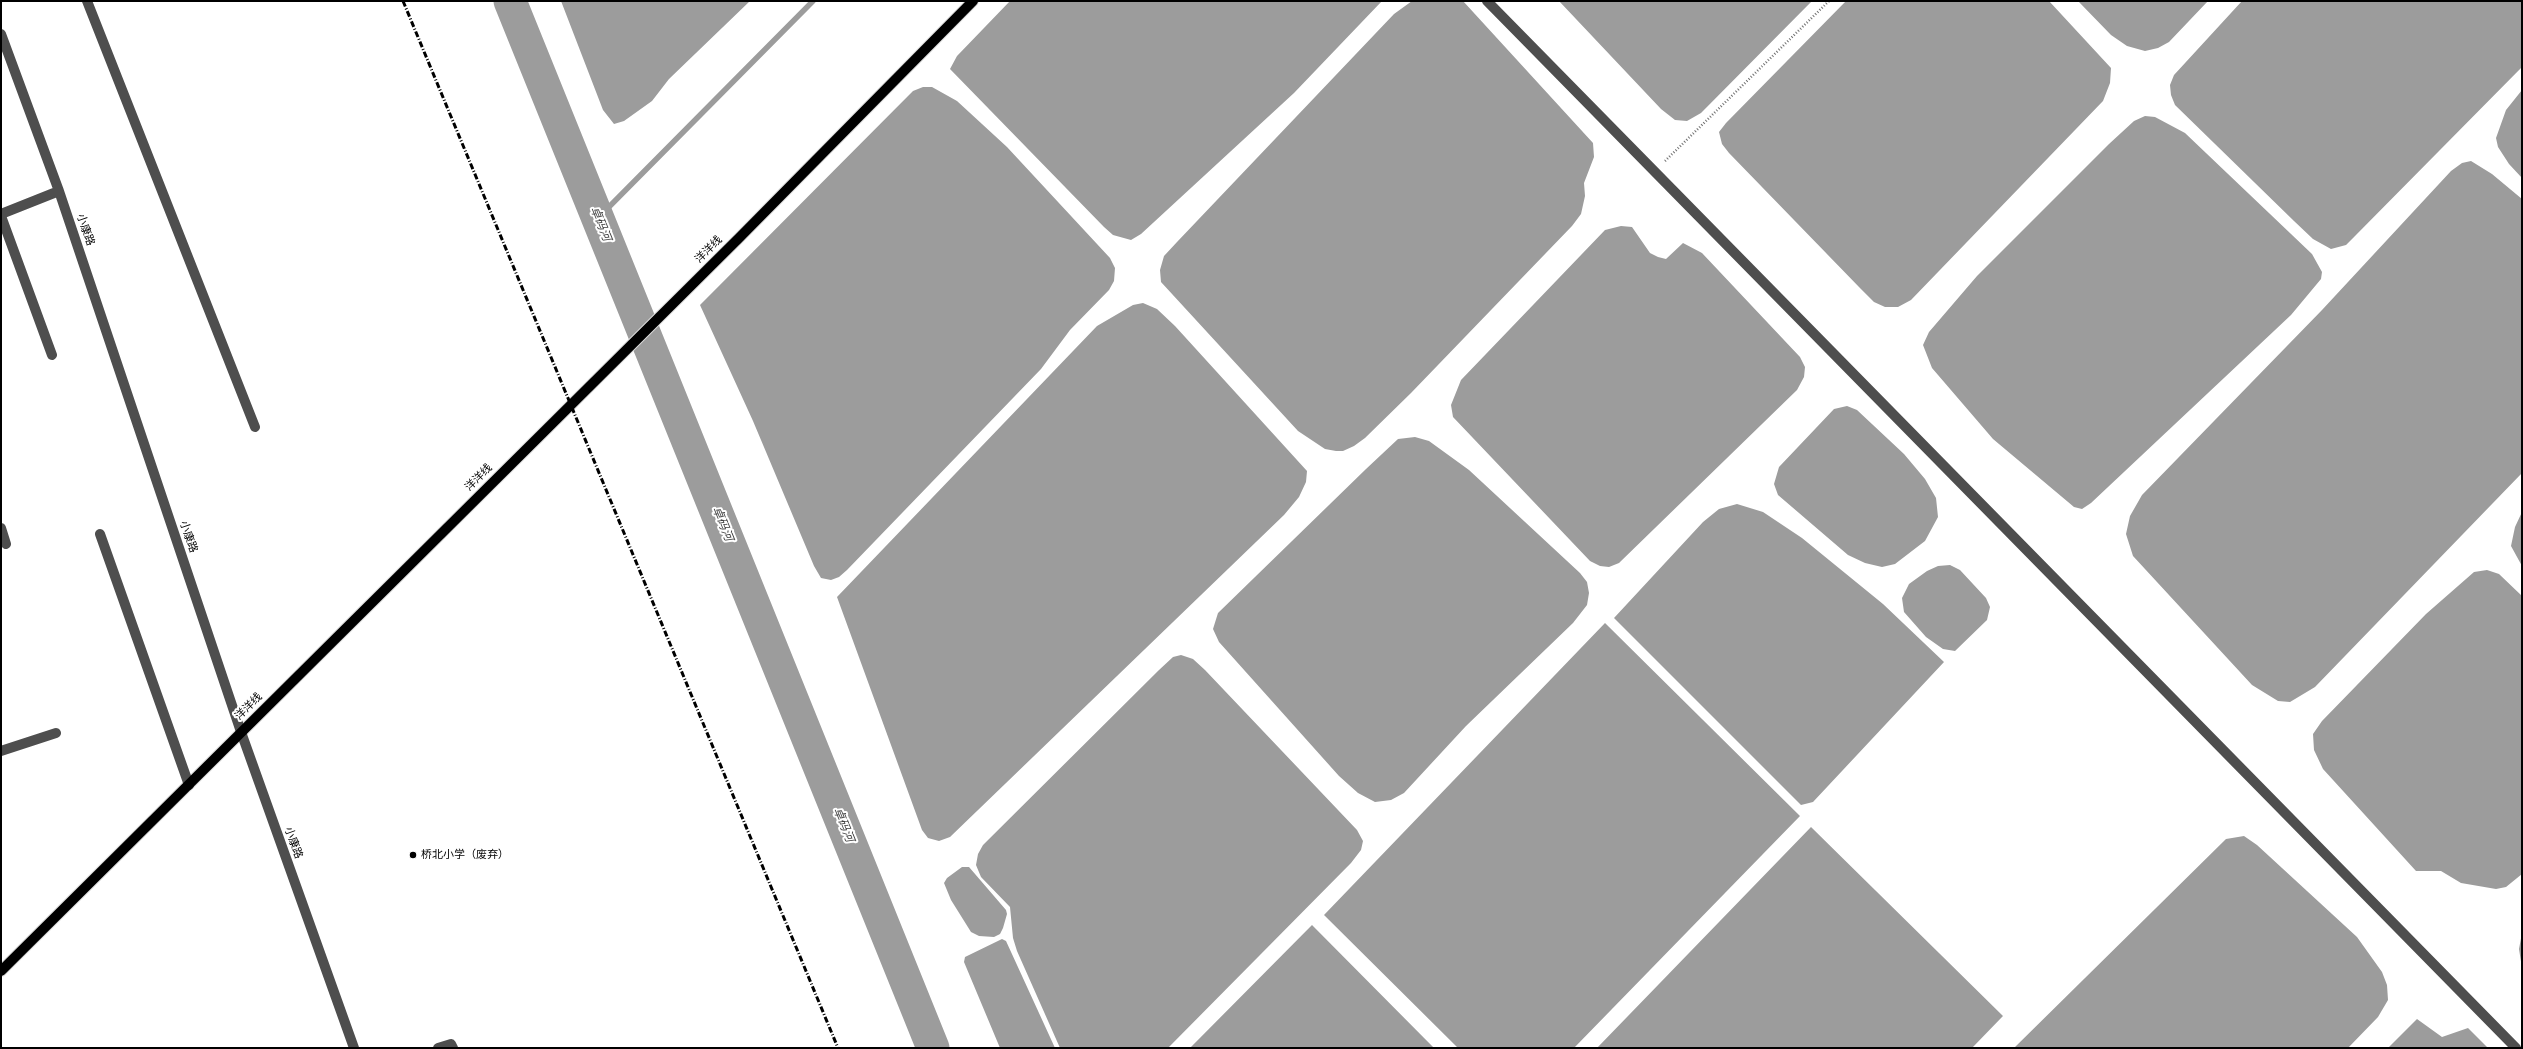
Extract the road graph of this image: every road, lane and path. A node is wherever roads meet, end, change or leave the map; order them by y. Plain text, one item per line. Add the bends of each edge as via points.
1 (87, 1) edge
2 (973, 1) edge
3 (1488, 1) edge
4 (1829, 1) edge
5 (1, 34) edge
6 (1656, 170) junction
7 (59, 191) junction
8 (1, 215) edge
9 (52, 355) dead end
10 (255, 427) dead end
11 (1, 528) edge
12 (100, 534) dead end
13 (6, 544) dead end
14 (241, 732) junction
15 (56, 733) dead end
16 (1, 751) edge
17 (189, 785) junction
18 (1, 971) edge
19 (354, 1048) edge
20 (438, 1048) edge
21 (453, 1048) edge
22 (2516, 1048) edge

1 - 10 street
2 - 14 main road, 洋洋线
3 - 6 street
4 - 6 path
5 - 7 street, 小康路
6 - 22 street
7 - 8 street
7 - 14 street, 小康路
8 - 9 street
11 - 13 street
12 - 17 street
14 - 17 main road, 洋洋线
14 - 19 street, 小康路
15 - 16 street
17 - 18 main road, 洋洋线
20 - 21 street via 451,1044

